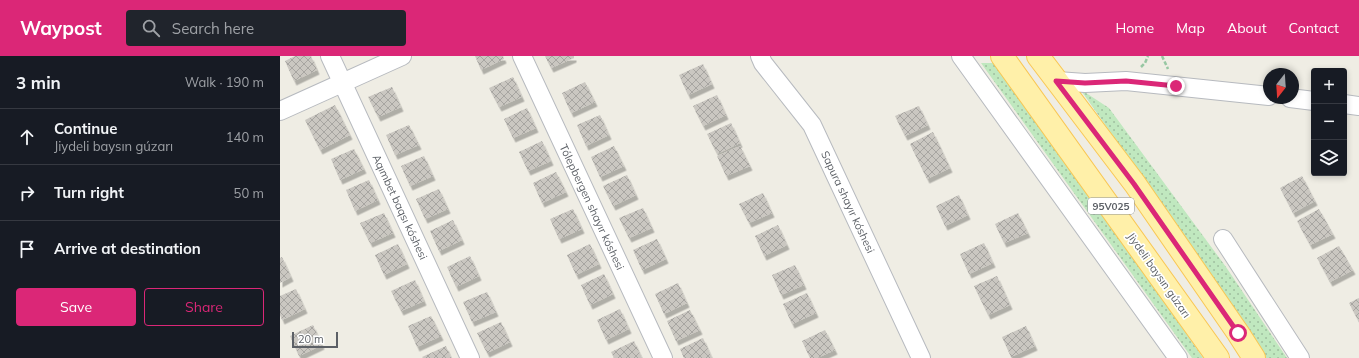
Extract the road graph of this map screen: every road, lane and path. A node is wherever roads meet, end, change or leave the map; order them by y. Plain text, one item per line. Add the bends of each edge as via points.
1 (330, 56) edge
2 (402, 56) edge
3 (522, 56) edge
4 (760, 56) edge
5 (961, 56) edge
6 (1002, 56) edge
7 (1038, 56) edge
8 (1056, 81) junction
9 (342, 82) junction
10 (1263, 95) edge
11 (1299, 99) edge
12 (1311, 100) edge
13 (1347, 104) edge
14 (1359, 106) edge
15 (280, 112) edge
16 (1223, 239) dead end
17 (470, 358) edge
18 (663, 358) edge
19 (921, 358) edge
20 (1178, 358) edge
21 (1218, 358) edge
22 (1254, 358) edge
23 (1300, 358) edge

1 - 9 street, Aqımbet baqsı kóshesi
2 - 9 street
3 - 18 street, Tólepbergen shayır kóshesi
4 - 19 street, Sapura shayır kóshesi via 812,125
5 - 20 street
6 - 21 main road, Jiydeli baysın gúzarı / 95V025
7 - 8 main road, 95V025
8 - 10 street via 1126,81
8 - 22 main road, 95V025 via 1134,184
9 - 15 street
9 - 17 street, Aqımbet baqsı kóshesi
11 - 12 street
13 - 14 street
16 - 23 street

